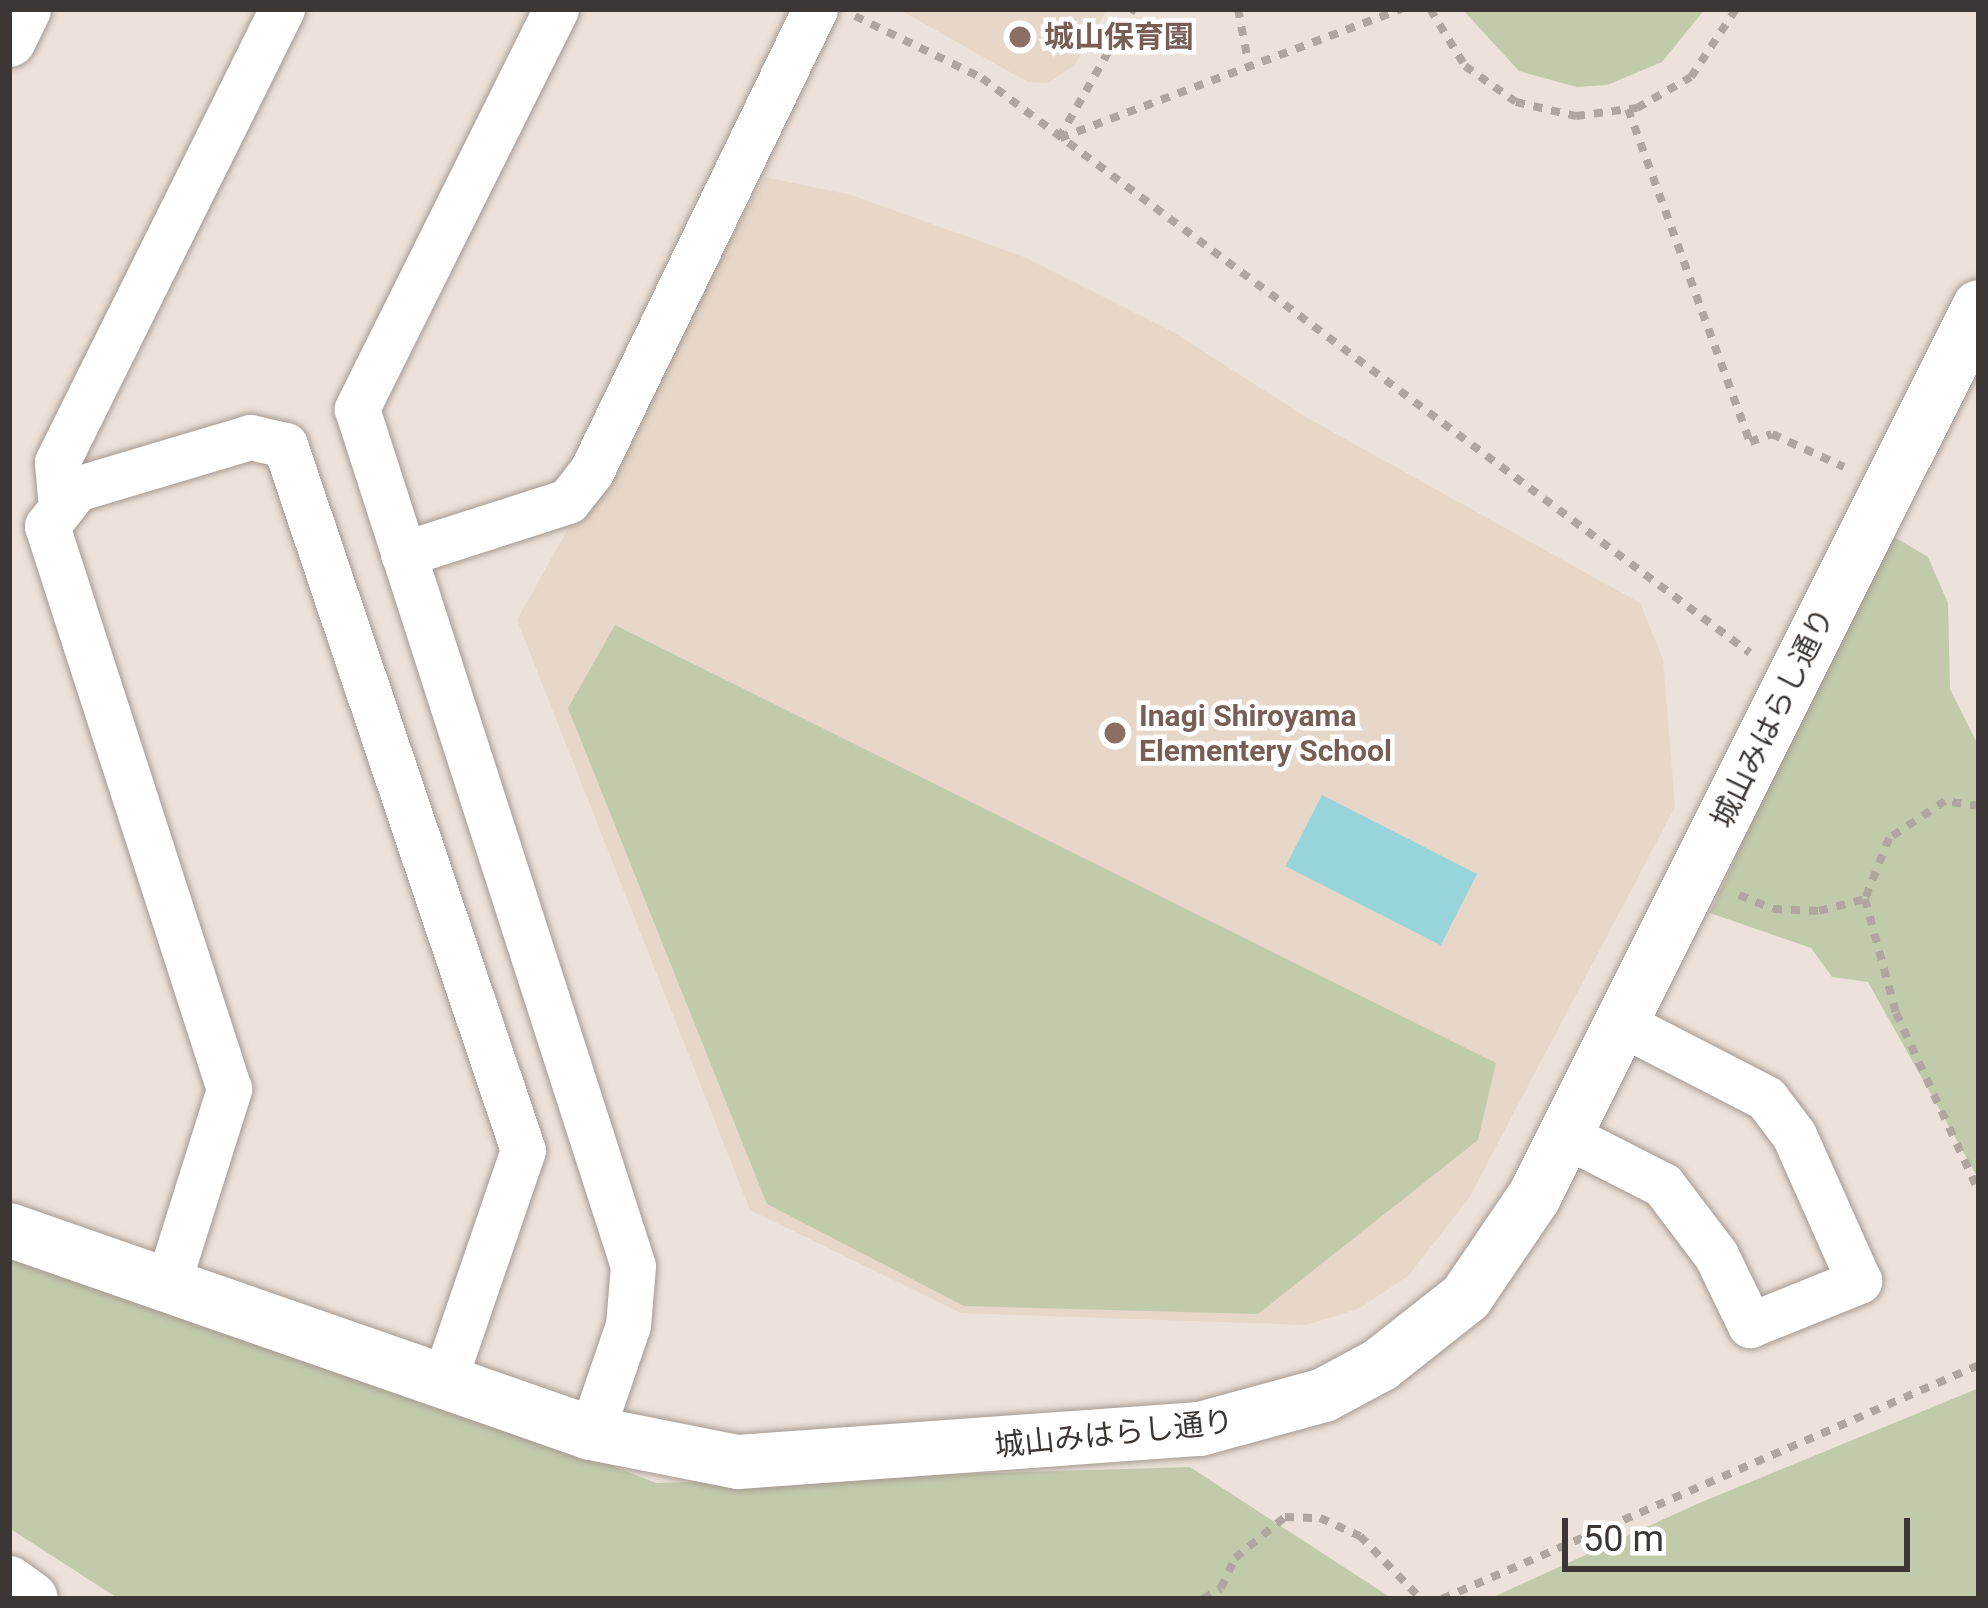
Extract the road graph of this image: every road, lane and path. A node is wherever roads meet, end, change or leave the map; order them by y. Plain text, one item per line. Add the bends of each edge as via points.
1 (25, 9) edge
2 (282, 9) edge
3 (556, 9) edge
4 (815, 9) edge
5 (842, 9) edge
6 (1133, 9) edge
7 (1238, 9) edge
8 (1401, 9) edge
9 (1430, 9) edge
10 (1736, 9) edge
11 (9, 40) edge
12 (1248, 61) junction
13 (1628, 109) junction
14 (1058, 139) junction
15 (1979, 307) edge
16 (1861, 476) dead end
17 (61, 508) junction
18 (403, 554) junction
19 (1766, 664) dead end
20 (1979, 806) edge
21 (1724, 888) dead end
22 (1865, 899) junction
23 (1621, 1023) junction
24 (1565, 1135) junction
25 (1979, 1192) edge
26 (9, 1230) edge
27 (167, 1286) junction
28 (1979, 1365) edge
29 (443, 1383) junction
30 (590, 1433) junction
31 (9, 1583) edge
32 (31, 1599) edge
33 (1203, 1599) edge
34 (1421, 1599) edge
35 (1442, 1599) edge

1 - 11 street
2 - 17 street via 57,462
3 - 18 street via 357,409
4 - 18 street via 591,472 568,501
5 - 14 path via 982,78
6 - 14 path
7 - 12 path
8 - 12 path
9 - 13 path via 1465,66 1516,102 1576,116
10 - 13 path via 1690,77
12 - 14 path via 1186,95
13 - 16 path via 1750,442 1772,434
14 - 19 path
15 - 23 street, 城山みはらし通り
17 - 27 street via 47,526 229,1089
17 - 29 street via 76,489 250,437 285,445 523,1150
18 - 30 street via 633,1266 628,1324
20 - 22 path via 1945,801 1889,838
21 - 22 path via 1773,909 1819,911
22 - 25 path via 1896,1013
23 - 24 street, 城山みはらし通り
23 - 24 street via 1766,1098 1794,1135 1859,1282 1750,1325 1716,1256 1663,1185
24 - 30 street, 城山みはらし通り via 1466,1297 1380,1365 1283,1410 1149,1434 787,1462 686,1455
26 - 27 street, 城山みはらし通り
27 - 29 street, 城山みはらし通り
28 - 35 path
29 - 30 street, 城山みはらし通り
31 - 32 street
33 - 34 path via 1221,1588 1234,1558 1285,1517 1320,1518 1360,1536

